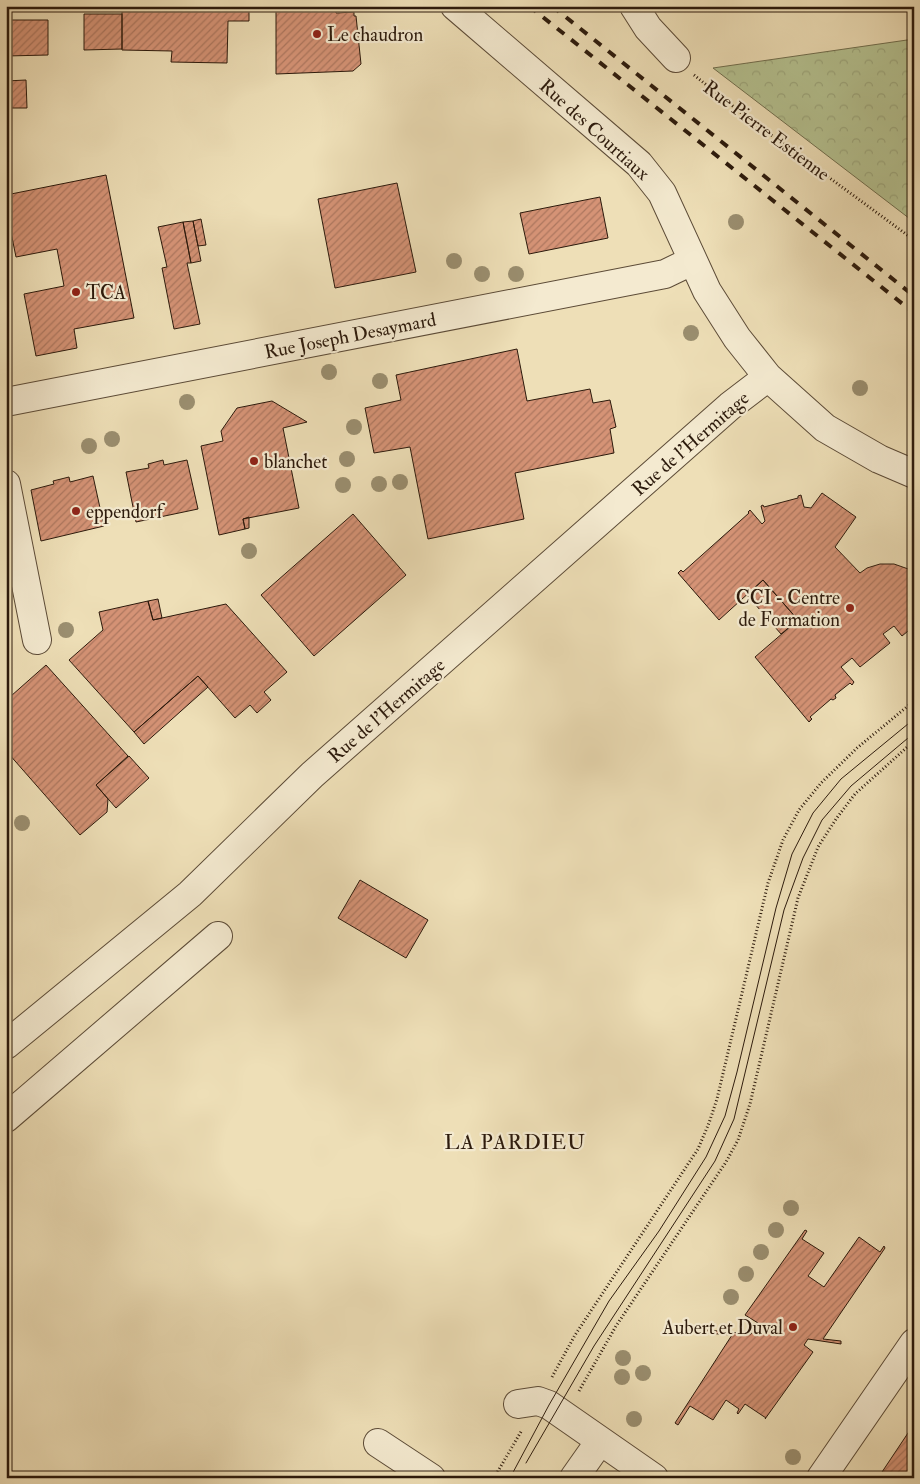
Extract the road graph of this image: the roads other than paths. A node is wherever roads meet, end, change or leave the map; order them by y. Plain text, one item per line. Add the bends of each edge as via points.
1 (455, 6) edge
2 (634, 6) edge
3 (676, 58) road end
4 (692, 261) junction
5 (768, 377) junction
6 (6, 402) edge
7 (914, 474) edge
8 (6, 484) edge
9 (37, 640) dead end
10 (218, 936) dead end
11 (6, 1045) edge
12 (6, 1118) edge
13 (914, 1343) edge
14 (528, 1403) road end
15 (600, 1441) junction
16 (378, 1443) dead end
17 (431, 1478) edge
18 (574, 1478) edge
19 (654, 1478) edge
20 (821, 1478) edge

1 - 4 street, Rue des Courtiaux via 638,164 662,193
2 - 3 street via 648,28
4 - 5 street, Rue des Courtiaux via 707,291
4 - 6 street, Rue Joseph Desaymard via 665,274
5 - 7 street, Rue des Courtiaux via 825,428 878,459
5 - 11 street, Rue de l'Hermitage via 730,406 312,776 190,894
8 - 9 street
10 - 12 street
13 - 20 street
14 - 15 street via 549,1405
15 - 18 street
15 - 19 street
16 - 17 street

